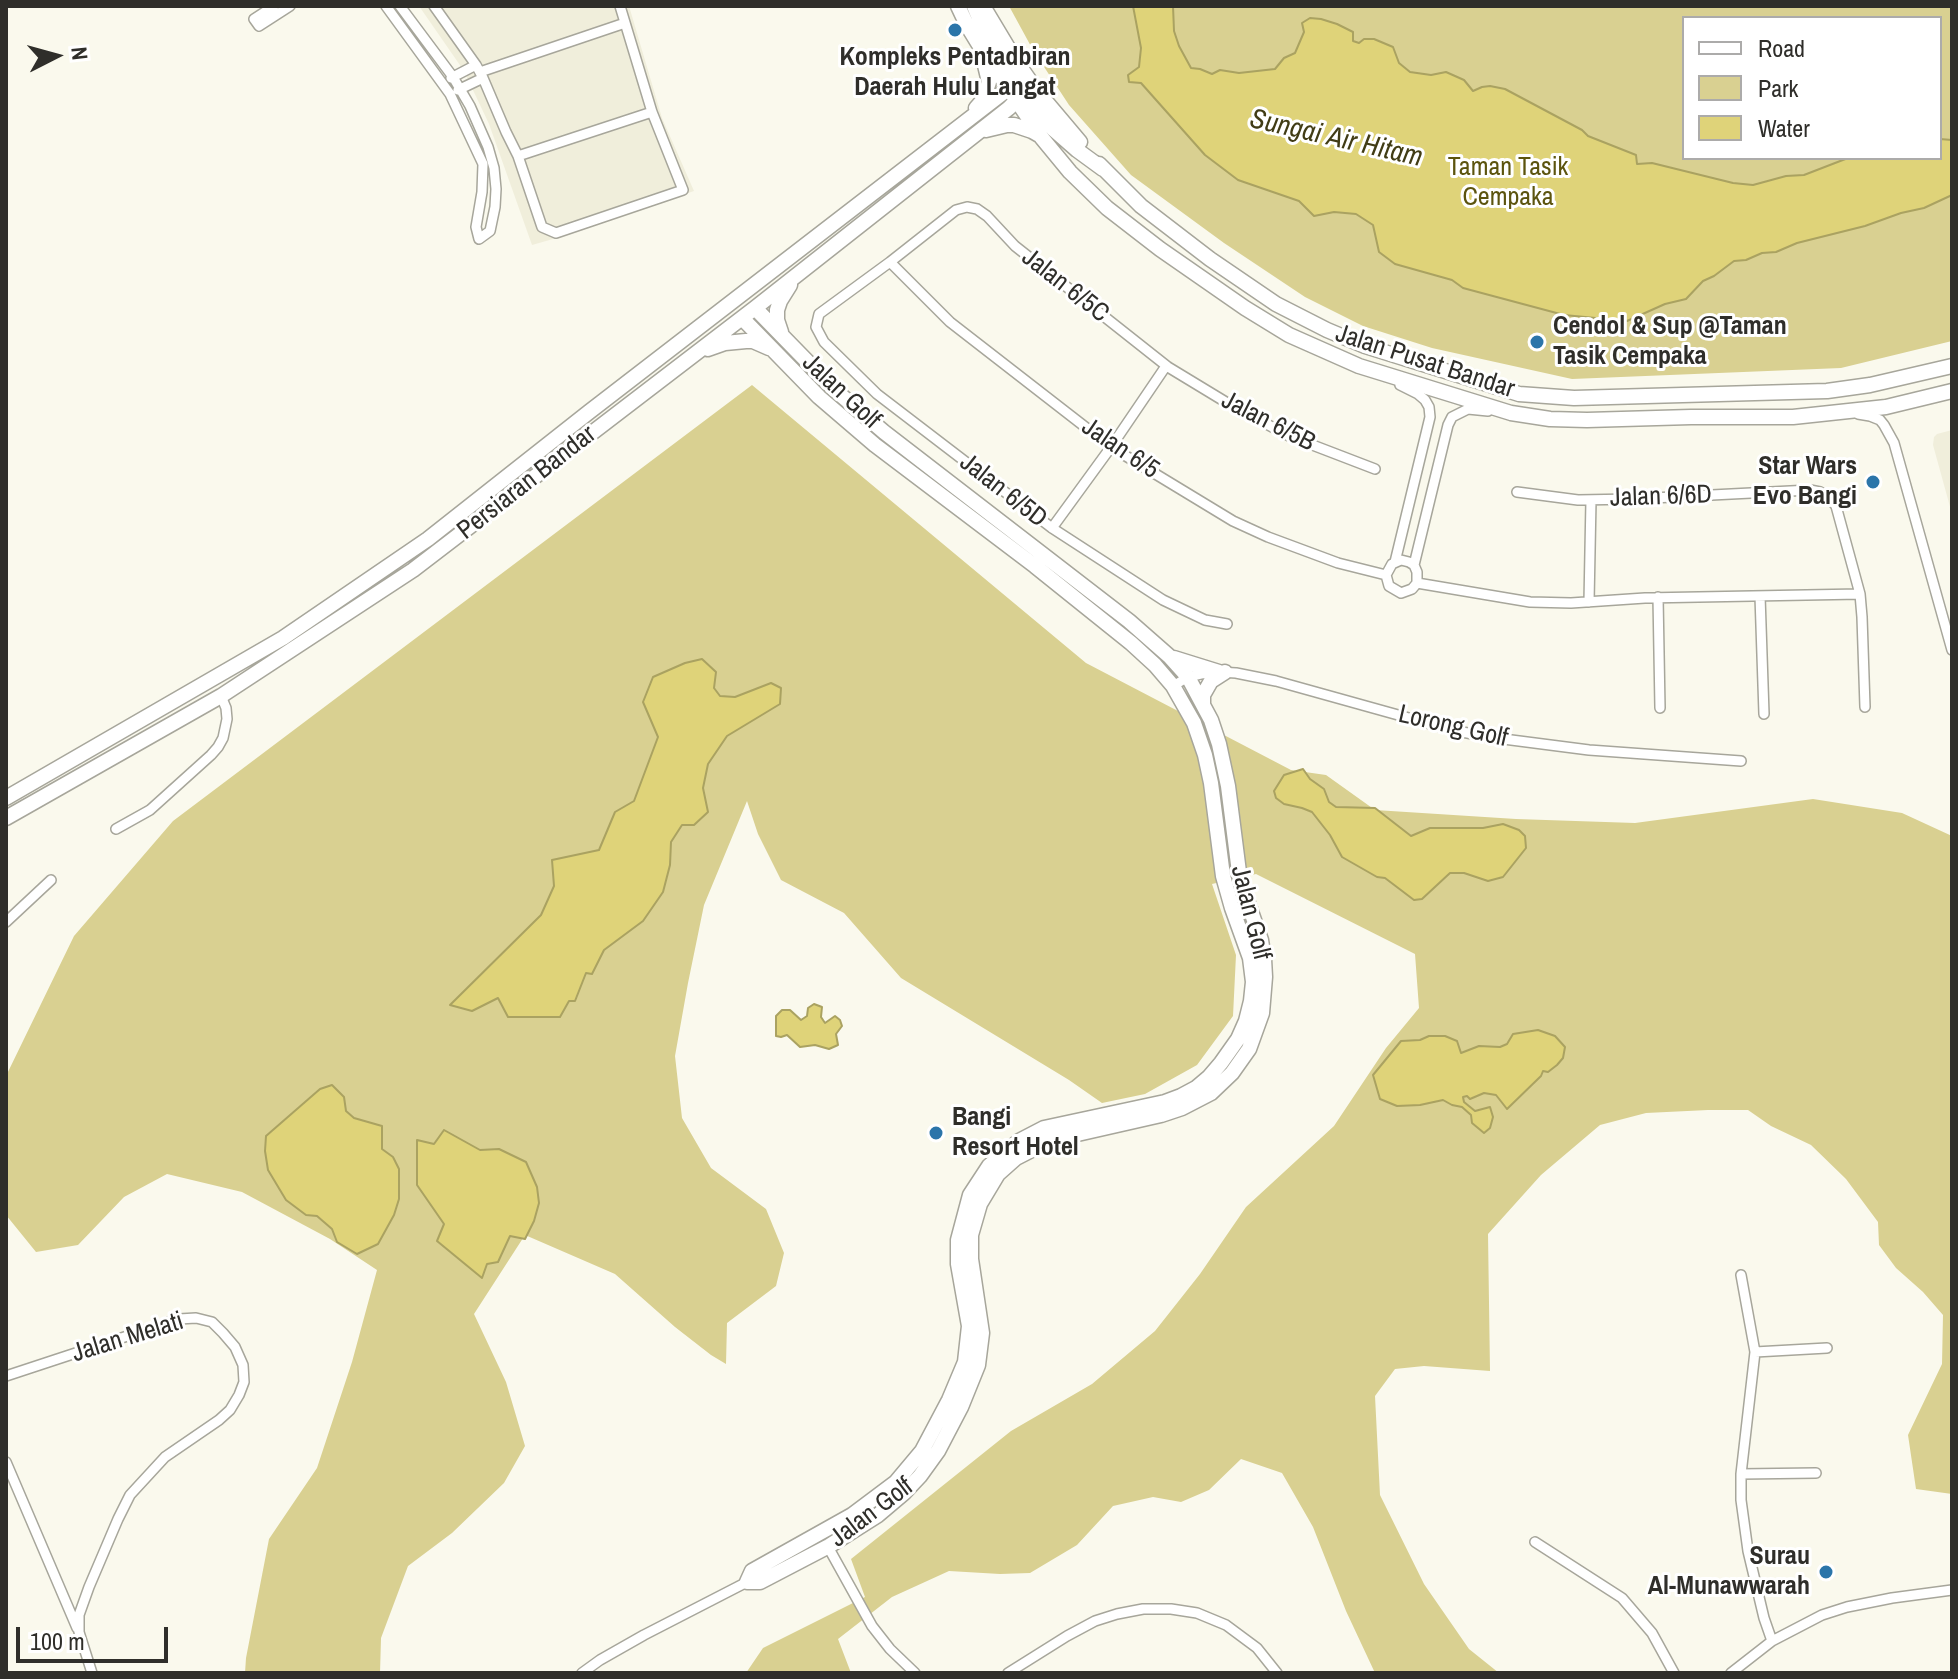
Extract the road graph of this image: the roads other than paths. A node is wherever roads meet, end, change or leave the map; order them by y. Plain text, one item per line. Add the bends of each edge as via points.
1 (274, 6) edge
2 (290, 6) edge
3 (386, 6) edge
4 (400, 6) edge
5 (434, 6) edge
6 (620, 6) edge
7 (958, 6) edge
8 (974, 6) edge
9 (983, 6) edge
10 (625, 23) junction
11 (978, 43) junction
12 (480, 72) junction
13 (453, 77) junction
14 (442, 82) junction
15 (461, 89) junction
16 (1015, 93) junction
17 (450, 94) junction
18 (652, 112) junction
19 (964, 124) junction
20 (980, 131) junction
21 (1042, 138) junction
22 (518, 156) junction
23 (1103, 169) junction
24 (829, 227) junction
25 (890, 262) junction
26 (797, 275) junction
27 (747, 311) junction
28 (785, 340) junction
29 (773, 349) junction
30 (697, 352) junction
31 (652, 364) junction
32 (1166, 366) junction
33 (1359, 366) junction
34 (1952, 366) edge
35 (1952, 391) edge
36 (1511, 413) junction
37 (1844, 413) junction
38 (884, 432) junction
39 (875, 445) junction
40 (1111, 447) junction
41 (1375, 469) dead end
42 (1517, 492) dead end
43 (1591, 500) junction
44 (1052, 528) junction
45 (1395, 562) junction
46 (1414, 565) junction
47 (1386, 575) junction
48 (1417, 583) junction
49 (1860, 594) junction
50 (1760, 596) junction
51 (1658, 597) junction
52 (1589, 602) junction
53 (1227, 624) dead end
54 (1952, 650) edge
55 (1170, 657) junction
56 (1222, 672) junction
57 (1188, 677) junction
58 (1173, 686) junction
59 (221, 696) junction
60 (1203, 703) junction
61 (1865, 707) dead end
62 (1660, 708) dead end
63 (1764, 714) dead end
64 (1741, 761) dead end
65 (6, 798) edge
66 (6, 818) edge
67 (116, 829) dead end
68 (51, 880) dead end
69 (6, 922) edge
70 (1741, 1275) dead end
71 (1827, 1348) dead end
72 (1755, 1352) junction
73 (6, 1376) edge
74 (6, 1462) edge
75 (1816, 1473) dead end
76 (1741, 1474) junction
77 (900, 1487) junction
78 (824, 1540) junction
79 (1535, 1542) dead end
80 (747, 1582) joint
81 (1952, 1590) edge
82 (79, 1632) junction
83 (1772, 1641) junction
84 (92, 1673) edge
85 (582, 1673) edge
86 (915, 1673) edge
87 (1008, 1673) edge
88 (1277, 1673) edge
89 (1674, 1673) edge
90 (1731, 1673) edge

1 - 2 street via 254,19 259,26
3 - 14 street
4 - 13 street
5 - 12 street
6 - 10 street
7 - 11 main road, Jalan Pusat Bandar
8 - 16 main road via 1014,76
9 - 23 main road, Jalan Pusat Bandar via 1037,91
10 - 12 street
10 - 18 street
11 - 16 main road, Jalan Pusat Bandar
11 - 19 main road via 988,87
12 - 13 street
12 - 15 street
12 - 22 street
13 - 14 street
13 - 15 street
14 - 17 street
15 - 17 street
15 - 17 street via 488,147 495,179 490,231 479,239 483,164
16 - 19 main road, Persiaran Bandar
16 - 20 main road, Persiaran Bandar
16 - 21 main road, Jalan Pusat Bandar
16 - 23 main road via 1031,99 1053,129
18 - 22 street
18 - 22 street via 683,190 556,233 542,227
19 - 24 main road, Persiaran Bandar
20 - 21 main road via 1014,125
20 - 26 main road, Persiaran Bandar
21 - 33 main road, Jalan Pusat Bandar via 1107,208 1160,249 1289,335
23 - 34 main road, Jalan Pusat Bandar via 1141,206 1276,304 1365,346 1519,394 1574,398 1827,391
24 - 27 main road via 801,259 751,298
24 - 31 main road, Persiaran Bandar
25 - 32 street, Jalan 6/5C via 956,210 977,209 1015,246
25 - 40 street, Jalan 6/5 via 950,322
25 - 44 street, Jalan 6/5D via 819,314 816,327 824,342 877,394
26 - 27 main road, Persiaran Bandar
26 - 28 main road via 777,310
27 - 28 main road, Jalan Golf
27 - 29 main road, Jalan Golf
27 - 30 main road, Persiaran Bandar
27 - 31 main road
28 - 38 main road, Jalan Golf
29 - 30 main road via 746,341
29 - 39 main road, Jalan Golf
30 - 59 main road, Persiaran Bandar via 413,570
31 - 65 main road, Persiaran Bandar via 428,539 283,638
32 - 40 street
32 - 41 street, Jalan 6/5B via 1289,436
33 - 36 main road, Jalan Pusat Bandar
33 - 45 street via 1418,394 1429,407
35 - 37 main road, Jalan Pusat Bandar
36 - 37 main road, Jalan Pusat Bandar via 1587,420
36 - 46 street via 1468,409 1452,417
37 - 54 street, Jalan Pusat Bandar via 1876,418 1894,443
38 - 39 main road
38 - 55 main road, Jalan Golf
39 - 58 main road, Jalan Golf via 1131,643
40 - 44 street
40 - 47 street, Jalan 6/5 via 1233,521 1338,563
42 - 43 street, Jalan 6/6D
43 - 49 street, Jalan 6/6D via 1820,492 1836,506
43 - 52 street
44 - 53 street, Jalan 6/5D via 1163,600
45 - 46 street
45 - 47 street
46 - 48 street
47 - 48 street via 1397,592 1408,592
48 - 52 street via 1530,602
49 - 50 street
49 - 61 street, Jalan 6/6D
50 - 51 street
50 - 63 street
51 - 52 street
51 - 62 street
55 - 56 main road
55 - 57 main road, Jalan Golf
56 - 57 street, Lorong Golf
56 - 60 main road via 1211,681
56 - 64 street, Lorong Golf via 1276,681 1488,737
57 - 58 street, Lorong Golf
57 - 60 main road, Jalan Golf
58 - 77 main road, Jalan Golf via 1201,741 1223,876 1250,958 1253,982 1246,1021 1209,1077 1181,1096 1044,1128 989,1166 970,1195 958,1240 969,1326 965,1362
59 - 66 main road, Persiaran Bandar
59 - 67 street via 227,719 218,747 150,810
60 - 77 main road, Jalan Golf via 1228,786 1240,880 1261,940 1264,996 1257,1031 1232,1073 1211,1093 1161,1115 1051,1140 998,1174 975,1216 970,1247 981,1319 978,1365 938,1451 920,1476
68 - 69 street
70 - 72 street
71 - 72 street
72 - 76 street
73 - 82 street, Jalan Melati via 179,1319 196,1318 212,1322 223,1333 243,1365 244,1382 230,1410 165,1457 130,1495 89,1587
74 - 82 street
75 - 76 street
76 - 83 street via 1744,1525
77 - 78 main road, Jalan Golf via 878,1515
78 - 80 main road, Jalan Golf via 760,1582
78 - 86 street via 872,1626
79 - 89 street via 1622,1598 1652,1633
80 - 85 street, Jalan Golf
81 - 83 street via 1847,1607
82 - 84 street, Jalan Melati
83 - 90 street
87 - 88 street via 1095,1621 1143,1609 1171,1609 1226,1625 1257,1648

